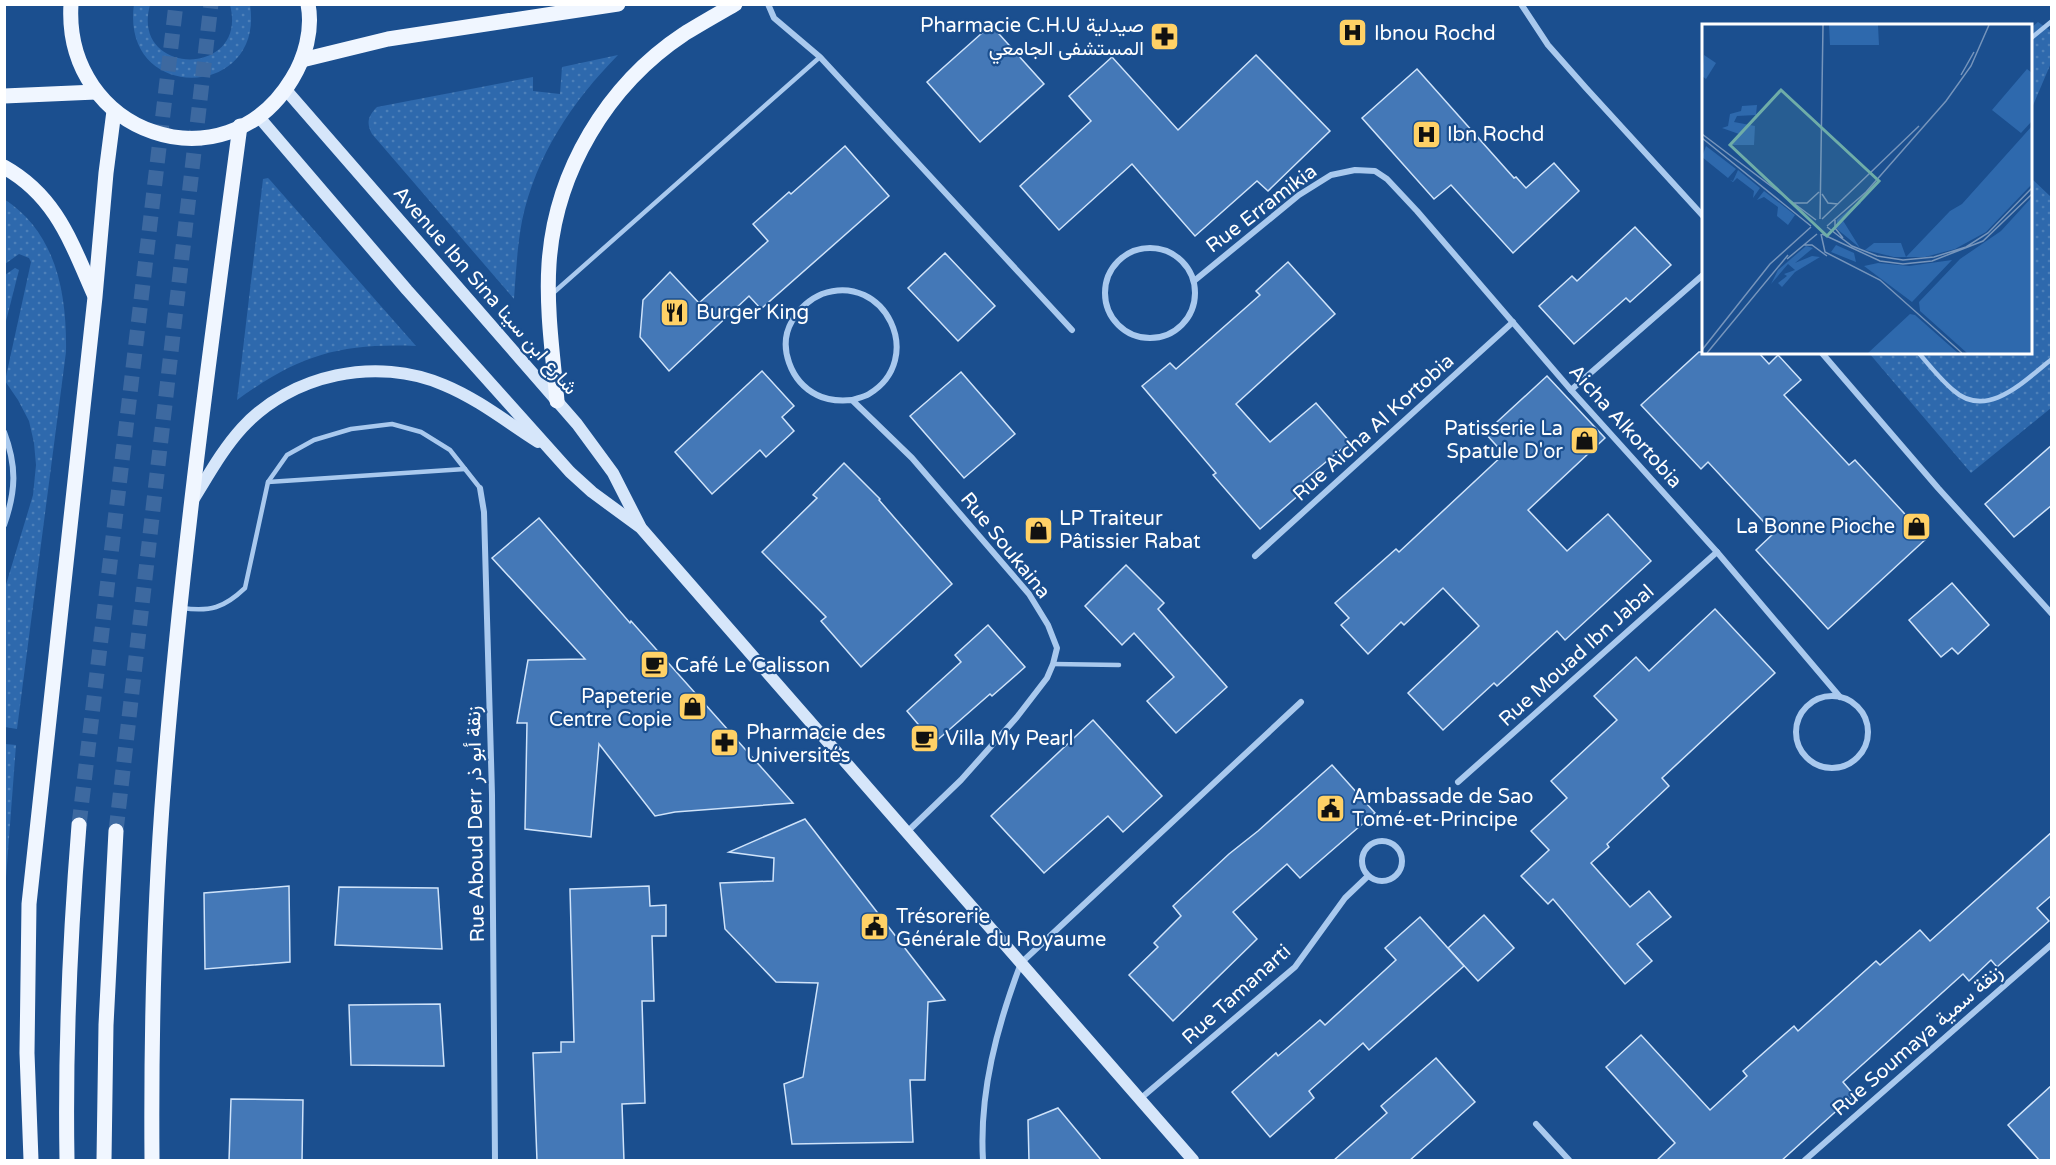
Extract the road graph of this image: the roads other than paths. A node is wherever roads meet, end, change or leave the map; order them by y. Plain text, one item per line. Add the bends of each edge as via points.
1 (71, 4) edge
2 (308, 4) edge
3 (618, 4) edge
4 (735, 4) edge
5 (768, 4) edge
6 (1521, 4) edge
7 (2052, 21) edge
8 (2032, 38) edge
9 (820, 57) junction
10 (302, 60) junction
11 (286, 90) junction
12 (96, 92) junction
13 (4, 96) edge
14 (114, 111) junction
15 (258, 116) junction
16 (240, 126) junction
17 (4, 167) edge
18 (1387, 179) joint
19 (1702, 215) edge
20 (1702, 276) edge
21 (1194, 281) junction
22 (95, 297) junction
23 (548, 297) junction
24 (1513, 322) junction
25 (1072, 330) dead end
26 (1823, 354) edge
27 (1920, 354) edge
28 (2052, 358) edge
29 (1571, 390) junction
30 (852, 400) junction
31 (557, 401) junction
32 (4, 432) edge
33 (550, 450) junction
34 (465, 469) junction
35 (268, 482) junction
36 (480, 488) joint
37 (190, 504) junction
38 (4, 525) edge
39 (641, 528) junction
40 (1717, 552) junction
41 (1255, 556) dead end
42 (180, 608) junction
43 (2052, 614) edge
44 (1053, 664) junction
45 (1119, 664) dead end
46 (1840, 697) junction
47 (1301, 702) dead end
48 (1458, 782) dead end
49 (79, 825) tunnel mouth
50 (116, 831) tunnel mouth
51 (906, 832) junction
52 (1368, 876) junction
53 (2052, 944) edge
54 (1021, 963) junction
55 (1140, 1100) junction
56 (1536, 1124) dead end
57 (31, 1161) edge
58 (68, 1161) edge
59 (104, 1161) edge
60 (152, 1161) edge
61 (495, 1161) edge
62 (983, 1161) edge
63 (1193, 1161) edge
64 (1569, 1161) edge
65 (1805, 1161) edge

1 - 12 main road via 75,51
2 - 10 main road via 308,36
3 - 10 main road via 388,39
4 - 23 main road via 661,52 611,102 592,130 562,194 549,263
5 - 9 street via 774,18
6 - 19 street via 1548,45
7 - 8 lane
9 - 23 lane
9 - 25 street
10 - 11 main road
11 - 15 main road
11 - 31 main road, Avenue Ibn Sina شارع ابن سينا
12 - 13 main road
12 - 14 main road
14 - 16 main road via 147,130 184,138 222,134
14 - 22 main road
15 - 16 main road
15 - 33 main road, Avenue Ibn Sina شارع ابن سينا
16 - 37 main road
17 - 22 main road via 37,190 52,208
18 - 21 street, Rue Erramikia via 1375,171 1331,175 1299,195
18 - 24 street, Aicha Alkortobia
20 - 29 street
21 - 21 street, Rue Erramikia via 1176,256 1161,250 1131,253 1109,275 1105,290 1107,306 1124,331 1138,337 1169,334 1191,312
22 - 57 main road via 29,904 27,1053
23 - 31 main road
24 - 29 street, Aicha Alkortobia
24 - 41 street, Rue Aicha Al Kortobia
26 - 43 street
27 - 28 lane via 1954,391 1971,401 1990,400 2008,393
29 - 40 street, Aicha Alkortobia
30 - 30 street via 882,384 897,353 896,335 880,305 848,291 831,291 815,297 791,322 787,356 803,387 835,401
30 - 44 street, Rue Soukaina via 912,458 1029,594 1057,648
31 - 39 main road, Avenue Ibn Sina شارع ابن سينا via 613,473
32 - 38 street via 12,452 14,478 12,504
33 - 37 main road via 444,385 391,371 336,375 294,390 263,409 225,449
33 - 39 main road, Avenue Ibn Sina شارع ابن سينا via 592,492
34 - 35 lane
34 - 35 lane via 450,450 421,432 392,424 351,429 314,440 287,455
34 - 36 lane
35 - 42 lane via 245,588 232,600 204,611
36 - 61 street, Rue Aboud Derr زنقة أبو ذر via 484,512 492,795
37 - 42 main road
39 - 51 main road, Avenue Ibn Sina شارع ابن سينا
40 - 46 street, Aicha Alkortobia
40 - 48 street, Rue Mouad Ibn Jabal
42 - 60 main road via 164,781 154,972
44 - 45 lane
44 - 51 street via 1017,717 961,780
46 - 46 street, Aicha Alkortobia via 1824,696 1812,702 1798,722 1797,740 1806,757 1828,768 1852,762 1867,742 1865,717 1858,707
47 - 54 street
49 - 58 main road via 67,1009
50 - 59 main road via 105,1025
51 - 54 main road, Avenue Ibn Sina شارع ابن سينا
52 - 52 street via 1376,881 1393,879 1403,864 1397,847 1380,841 1365,850 1362,860
52 - 55 street, Rue Tamanarti via 1345,898 1295,967
53 - 65 street, Rue Soumaya زنقة سمية
54 - 55 main road, Avenue Ibn Sina شارع ابن سينا
54 - 62 street via 996,1036 988,1074
55 - 63 main road, Avenue Ibn Sina شارع ابن سينا
56 - 64 street

